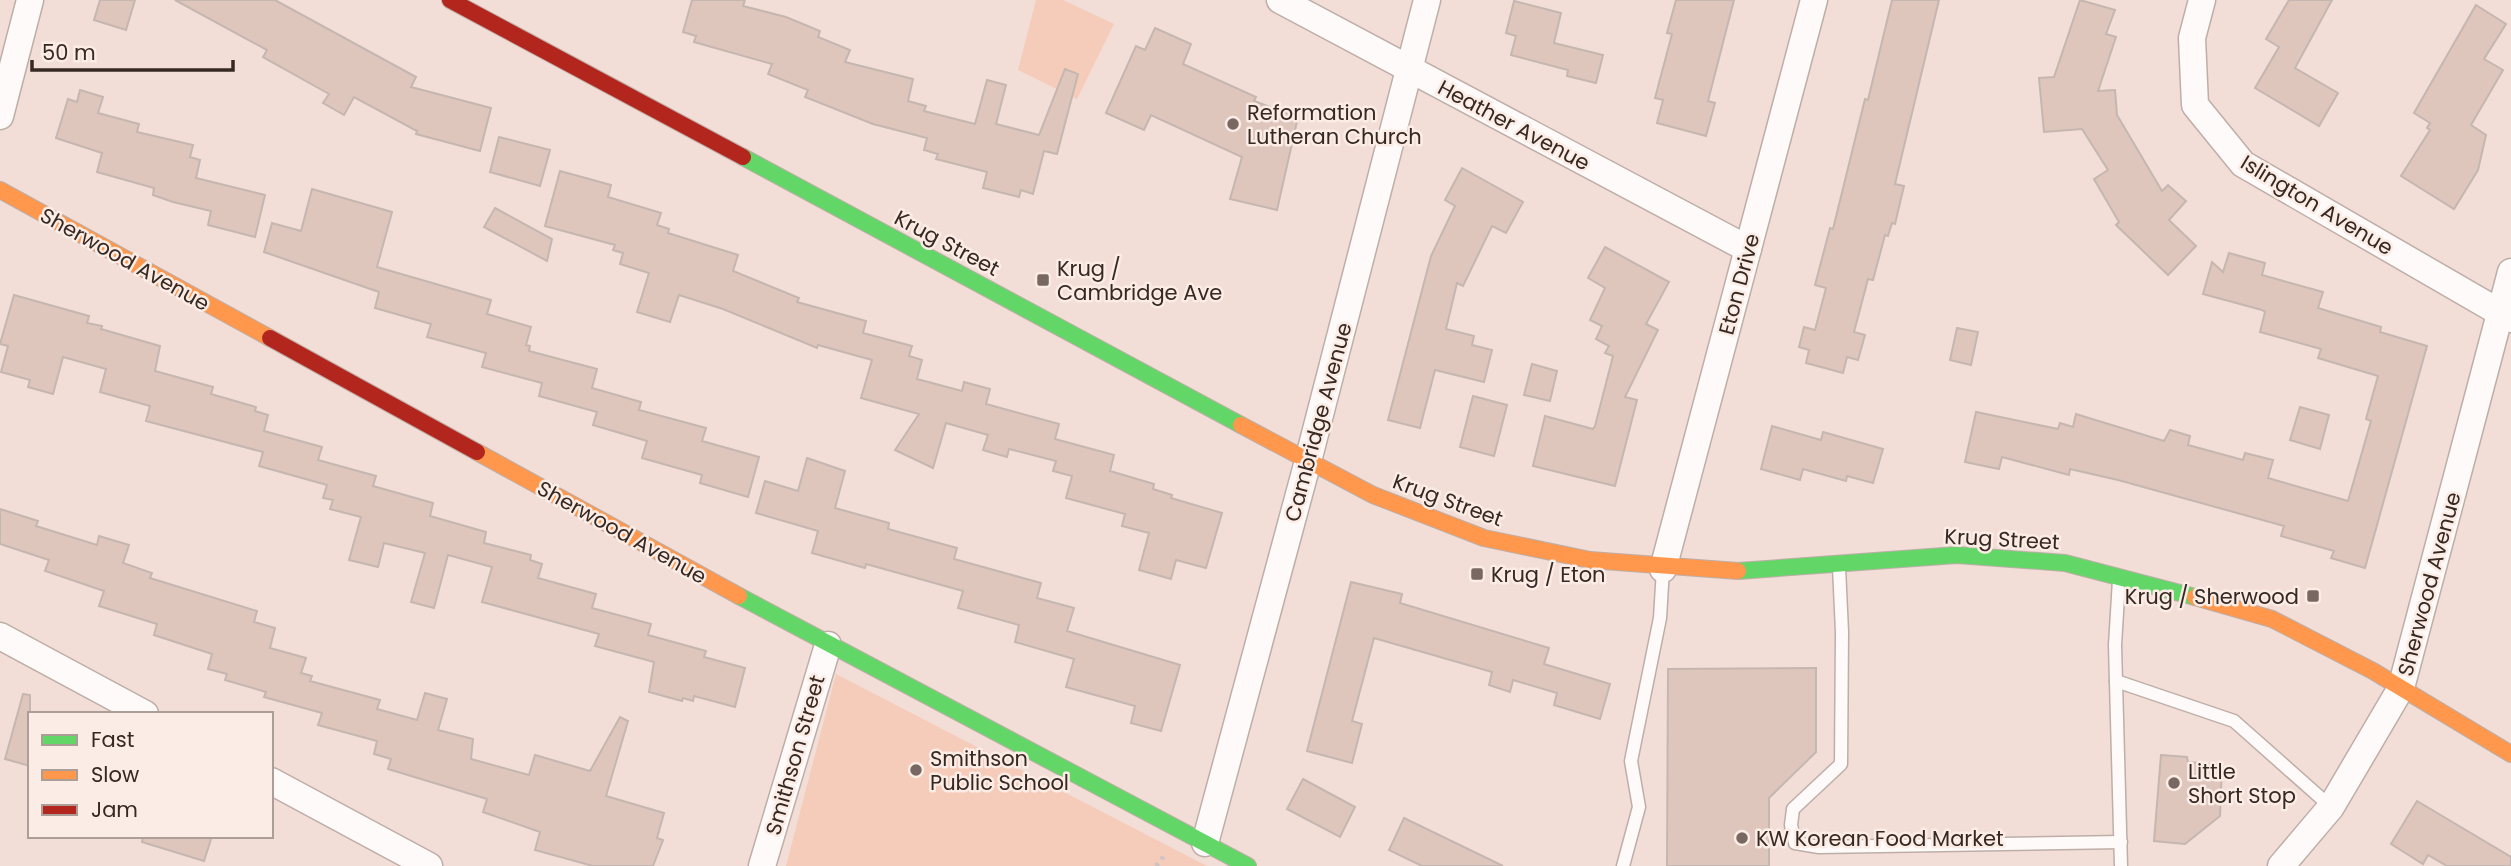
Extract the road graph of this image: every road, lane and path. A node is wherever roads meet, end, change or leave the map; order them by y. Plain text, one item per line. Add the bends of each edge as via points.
1 (30, 0) edge
2 (450, 0) edge
3 (1280, 0) edge
4 (1427, 0) edge
5 (1814, 0) edge
6 (2202, 0) edge
7 (1409, 70) junction
8 (0, 116) edge
9 (0, 191) edge
10 (1748, 249) junction
11 (2511, 272) edge
12 (2505, 316) edge
13 (1308, 461) junction
14 (1839, 563) junction
15 (1663, 569) junction
16 (2120, 575) junction
17 (0, 636) edge
18 (828, 645) junction
19 (2116, 681) junction
20 (2402, 688) junction
21 (141, 712) edge
22 (2511, 754) edge
23 (273, 782) edge
24 (2331, 807) junction
25 (2121, 842) junction
26 (1205, 843) junction
27 (429, 866) edge
28 (762, 866) edge
29 (1248, 866) edge
30 (1623, 866) edge
31 (2121, 866) edge
32 (2281, 866) edge

1 - 8 street
2 - 13 street, Krug Street
3 - 7 street, Heather Avenue
4 - 7 street, Cambridge Avenue
5 - 10 street, Eton Drive
6 - 12 street, Islington Avenue via 2192,38 2195,105 2242,164
7 - 10 street, Heather Avenue
7 - 13 street, Cambridge Avenue
9 - 18 street, Sherwood Avenue
10 - 15 street, Eton Drive
11 - 12 street, Sherwood Avenue
12 - 20 street, Sherwood Avenue
13 - 15 street, Krug Street via 1373,495 1484,538 1590,560
13 - 26 street, Cambridge Avenue
14 - 15 street, Krug Street via 1729,572
14 - 16 street, Krug Street via 1957,555 2065,563
14 - 25 lane via 1841,764 1793,809 1796,843 1819,847
15 - 30 lane via 1660,618 1631,761 1639,807
16 - 19 lane
16 - 20 street, Krug Street via 2272,620
17 - 21 street
18 - 26 street, Sherwood Avenue
18 - 28 street, Smithson Street
19 - 24 lane via 2234,721
19 - 25 lane
20 - 22 street, Krug Street
20 - 24 street, Sherwood Avenue
23 - 27 street
24 - 32 street, Sherwood Avenue
25 - 31 lane
26 - 29 street, Sherwood Avenue

